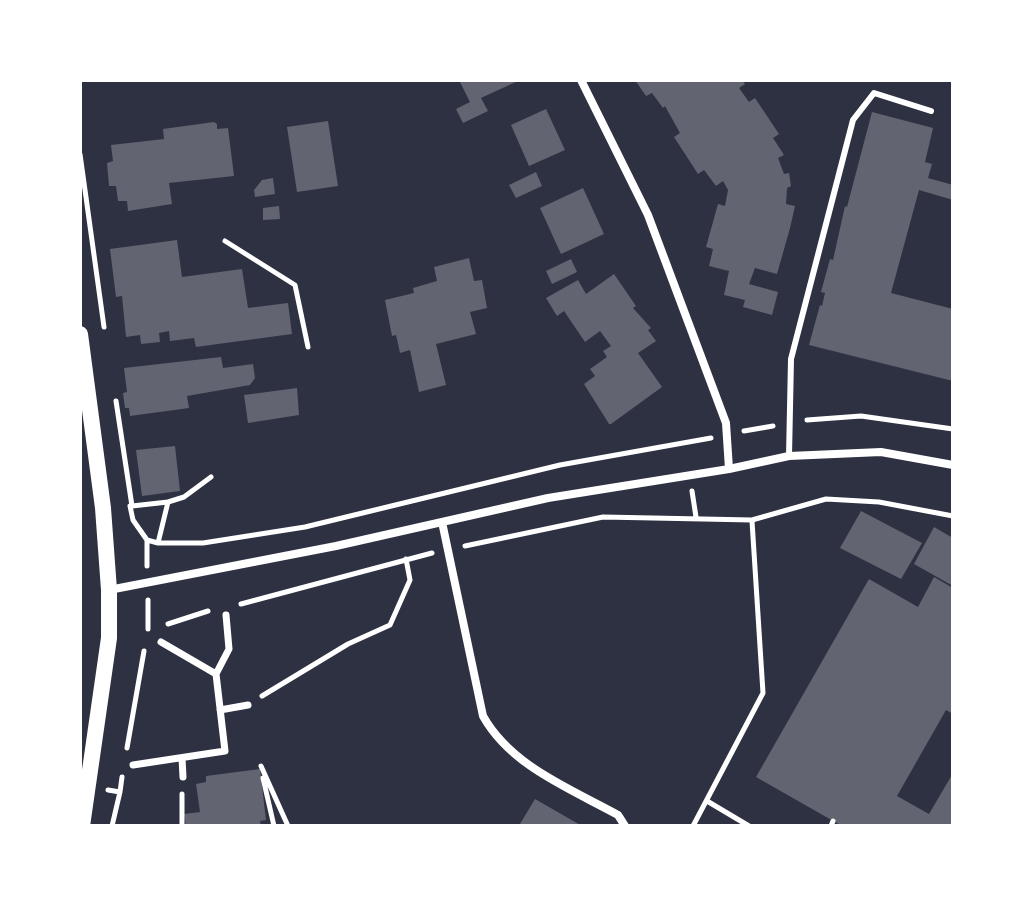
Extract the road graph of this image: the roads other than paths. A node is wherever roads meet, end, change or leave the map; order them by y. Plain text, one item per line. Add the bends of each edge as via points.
1 (581, 80) edge
2 (931, 111) dead end
3 (80, 334) edge
4 (789, 456) junction
5 (953, 465) edge
6 (729, 469) junction
7 (442, 522) junction
8 (109, 590) junction
9 (226, 615) dead end
10 (161, 642) dead end
11 (216, 674) junction
12 (248, 705) road end
13 (220, 710) junction
14 (182, 758) junction
15 (129, 765) road end
16 (183, 777) road end
17 (82, 826) edge
18 (625, 826) edge

1 - 6 street via 648,215 726,423
2 - 4 lane via 874,93 853,120 791,359
3 - 8 main road
4 - 5 street via 881,452
4 - 6 street
6 - 7 street via 548,498
7 - 8 street
7 - 18 street via 483,716 494,736 530,767 618,815
8 - 17 main road via 109,638
9 - 11 street via 229,649
10 - 11 street
11 - 13 street
12 - 13 street
13 - 14 street via 225,751
14 - 15 street
14 - 16 street

